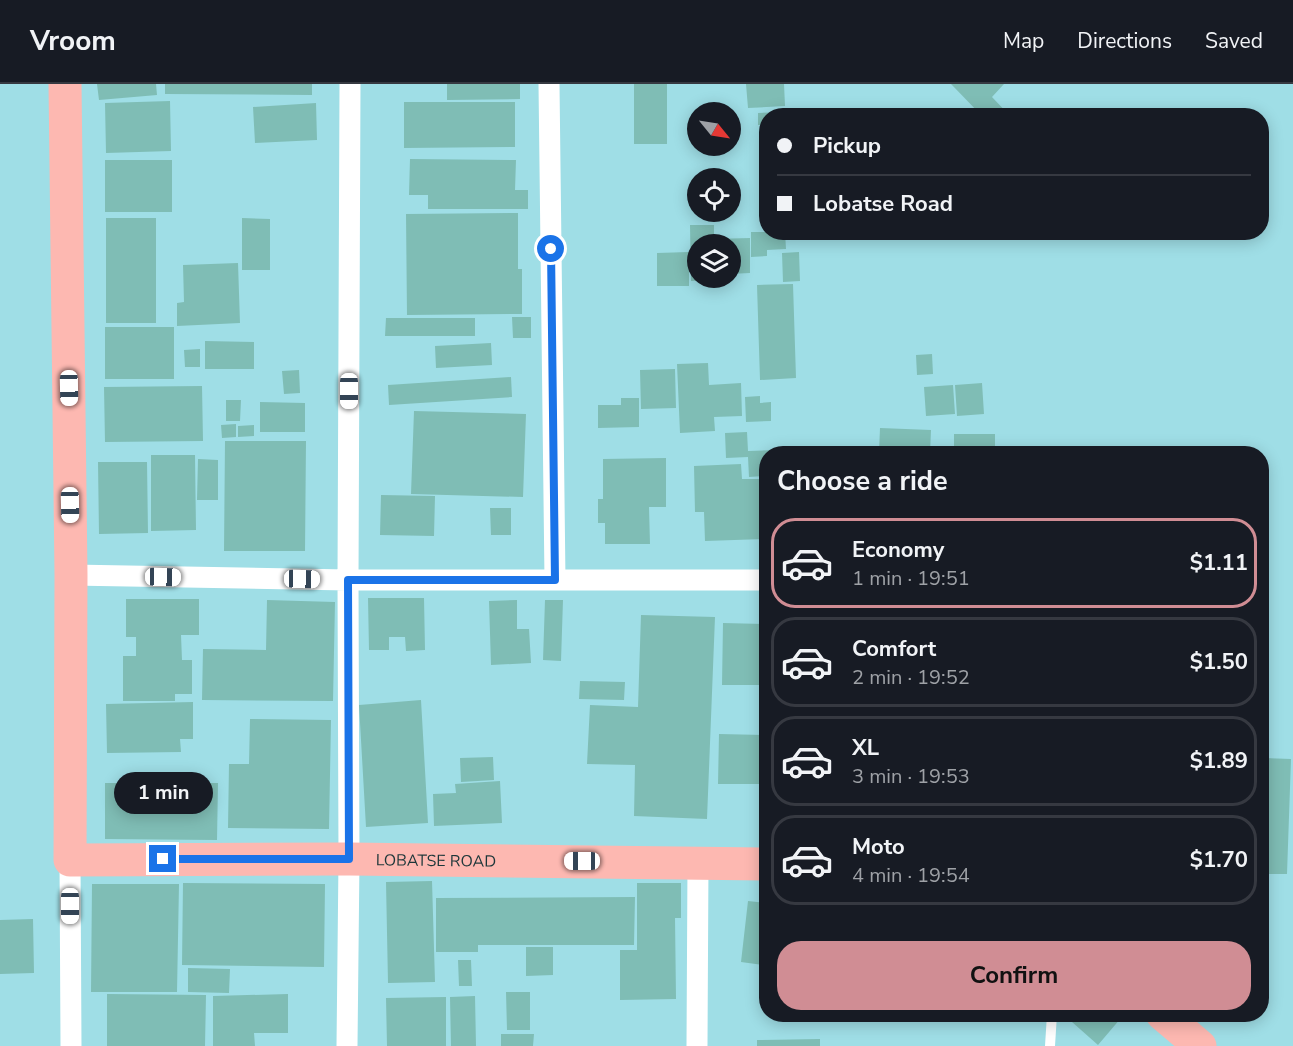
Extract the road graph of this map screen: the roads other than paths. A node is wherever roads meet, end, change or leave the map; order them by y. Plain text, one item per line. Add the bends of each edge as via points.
1 (65, 84) edge
2 (351, 84) edge
3 (549, 84) edge
4 (71, 575) junction
5 (348, 580) junction
6 (555, 580) junction
7 (759, 580) edge
8 (349, 859) junction
9 (70, 860) junction
10 (698, 862) junction
11 (759, 864) edge
12 (1052, 1022) edge
13 (1172, 1022) edge
14 (71, 1046) edge
15 (347, 1046) edge
16 (697, 1046) edge
17 (1050, 1046) edge
18 (1200, 1046) edge

1 - 4 highway
2 - 5 street
3 - 6 street
4 - 5 street
4 - 9 highway
5 - 6 street
5 - 8 street
6 - 7 street
8 - 9 highway, LOBATSE ROAD
8 - 10 highway, LOBATSE ROAD
8 - 15 street
9 - 14 street
10 - 11 highway, LOBATSE ROAD
10 - 16 street
12 - 17 lane
13 - 18 highway

